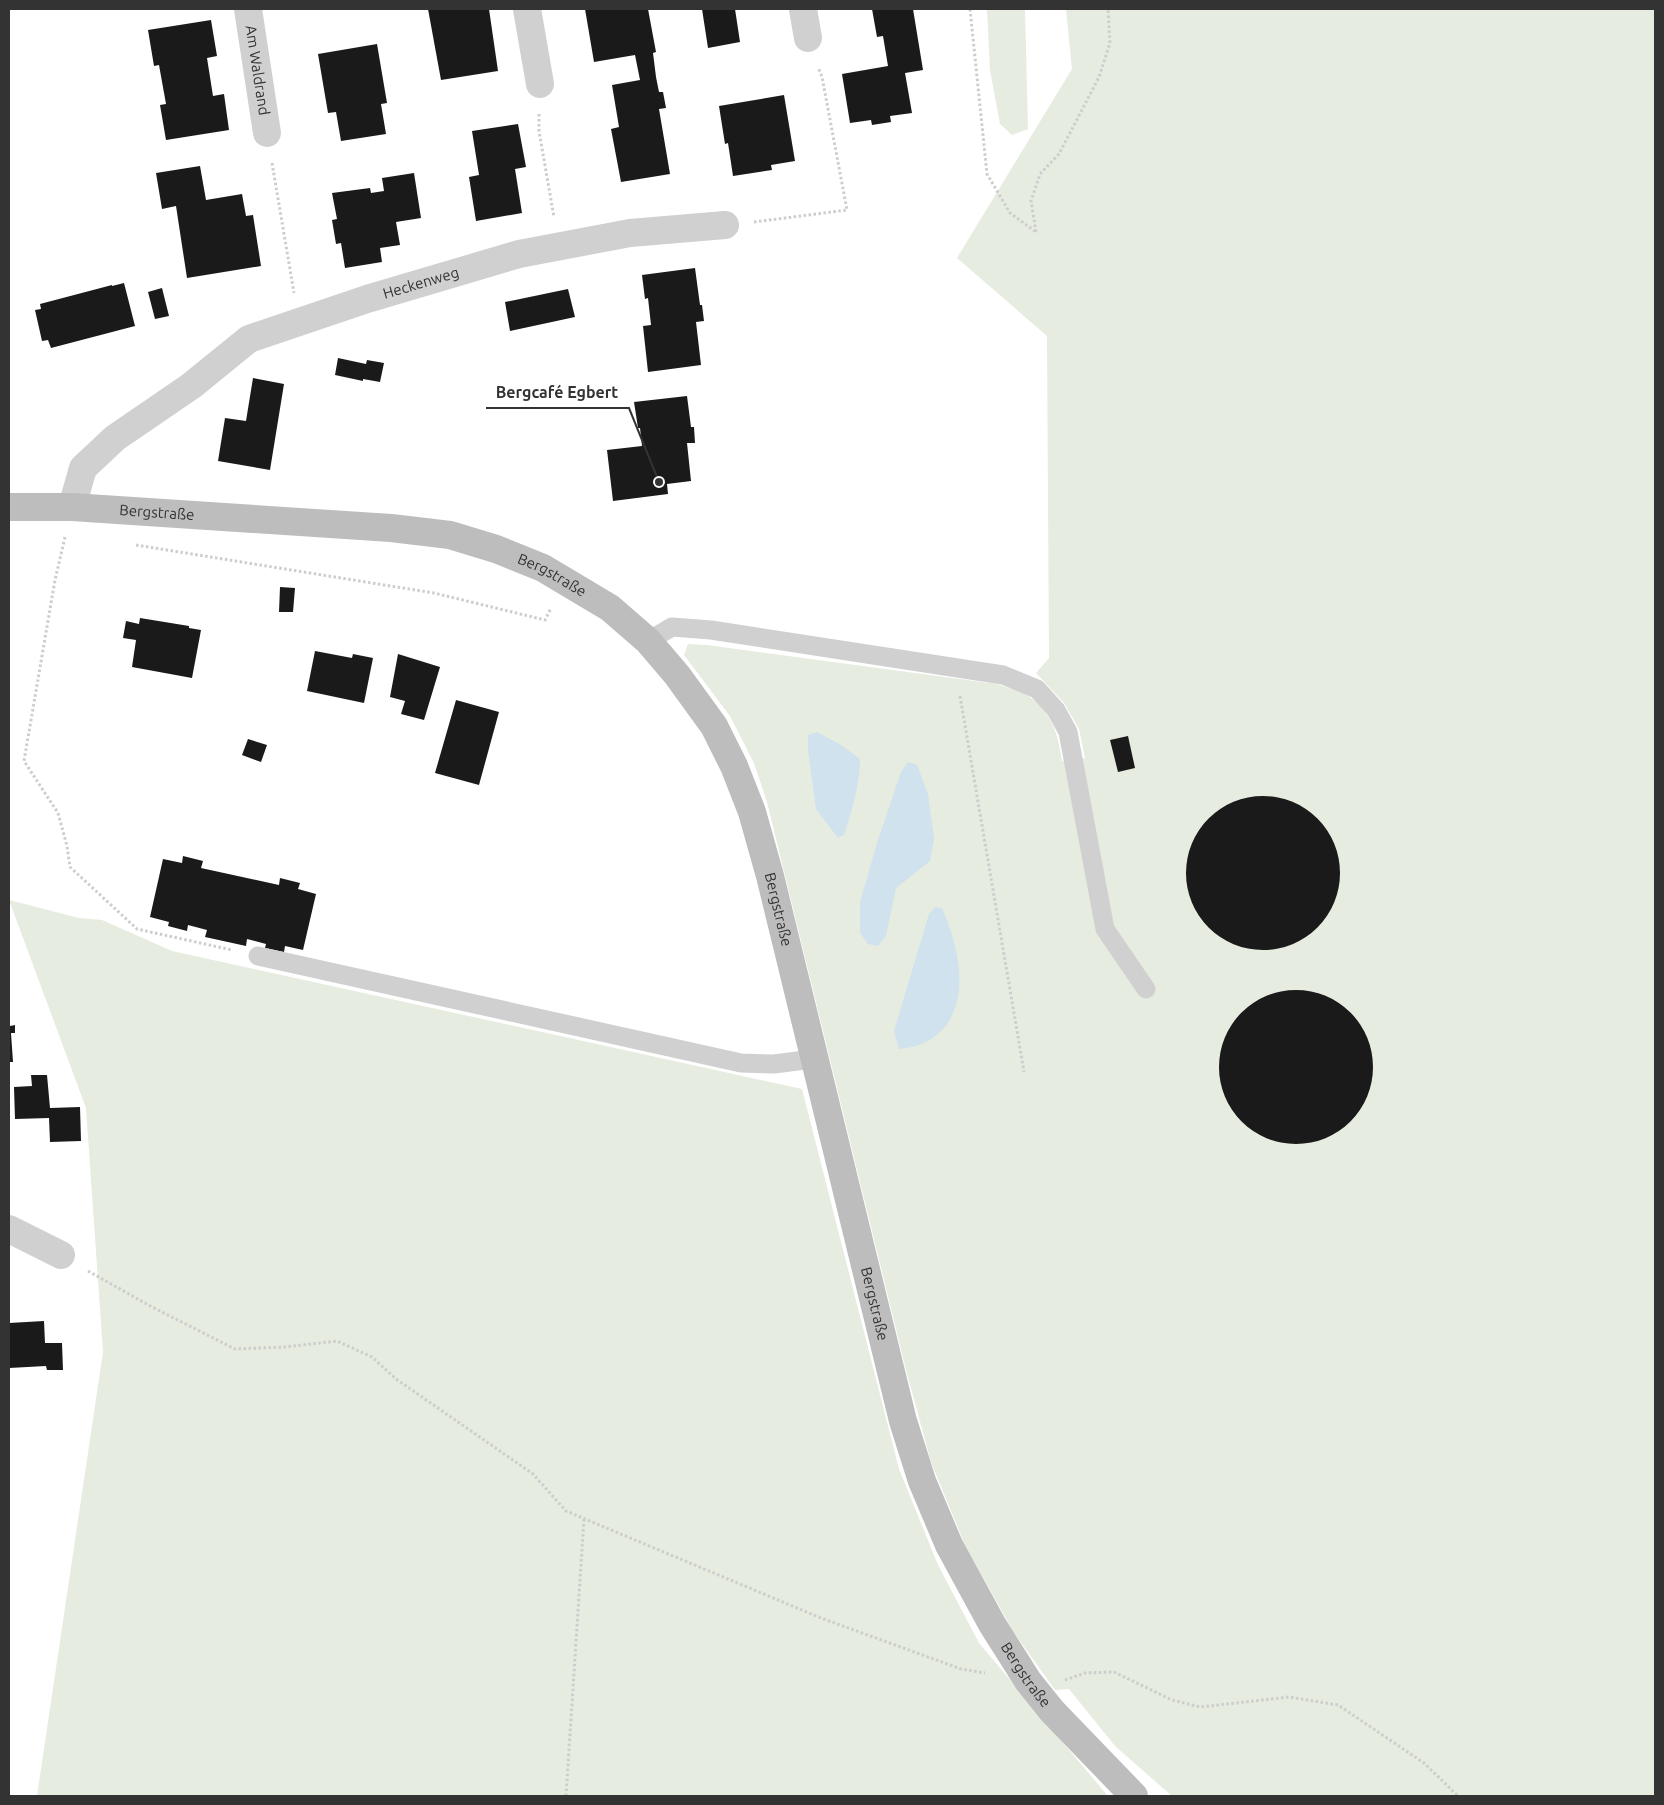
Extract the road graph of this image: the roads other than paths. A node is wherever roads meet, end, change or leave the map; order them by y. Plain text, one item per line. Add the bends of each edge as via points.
1 (248, 9) edge
2 (527, 9) edge
3 (803, 9) edge
4 (808, 38) road end
5 (540, 84) road end
6 (267, 133) road end
7 (725, 225) road end
8 (9, 507) edge
9 (72, 507) junction
10 (648, 642) junction
11 (258, 956) road end
12 (1146, 989) dead end
13 (813, 1059) junction
14 (9, 1229) edge
15 (61, 1255) road end
16 (1134, 1796) edge

1 - 6 street, Am Waldrand
2 - 5 street
3 - 4 street
7 - 9 street, Heckenweg via 630,234 509,256 249,339 191,386 115,438 83,468
8 - 9 main road, Bergstraße
9 - 10 main road, Bergstraße via 391,528 450,535 543,568 610,608
10 - 12 lane via 672,627 712,630 1003,676 1037,689 1056,710 1068,732 1104,929
10 - 13 main road, Bergstraße via 714,726 734,766 752,812 770,876
11 - 13 lane via 741,1063 774,1064
13 - 16 main road, Bergstraße via 902,1421 922,1482 949,1545 1028,1681 1052,1711
14 - 15 street

